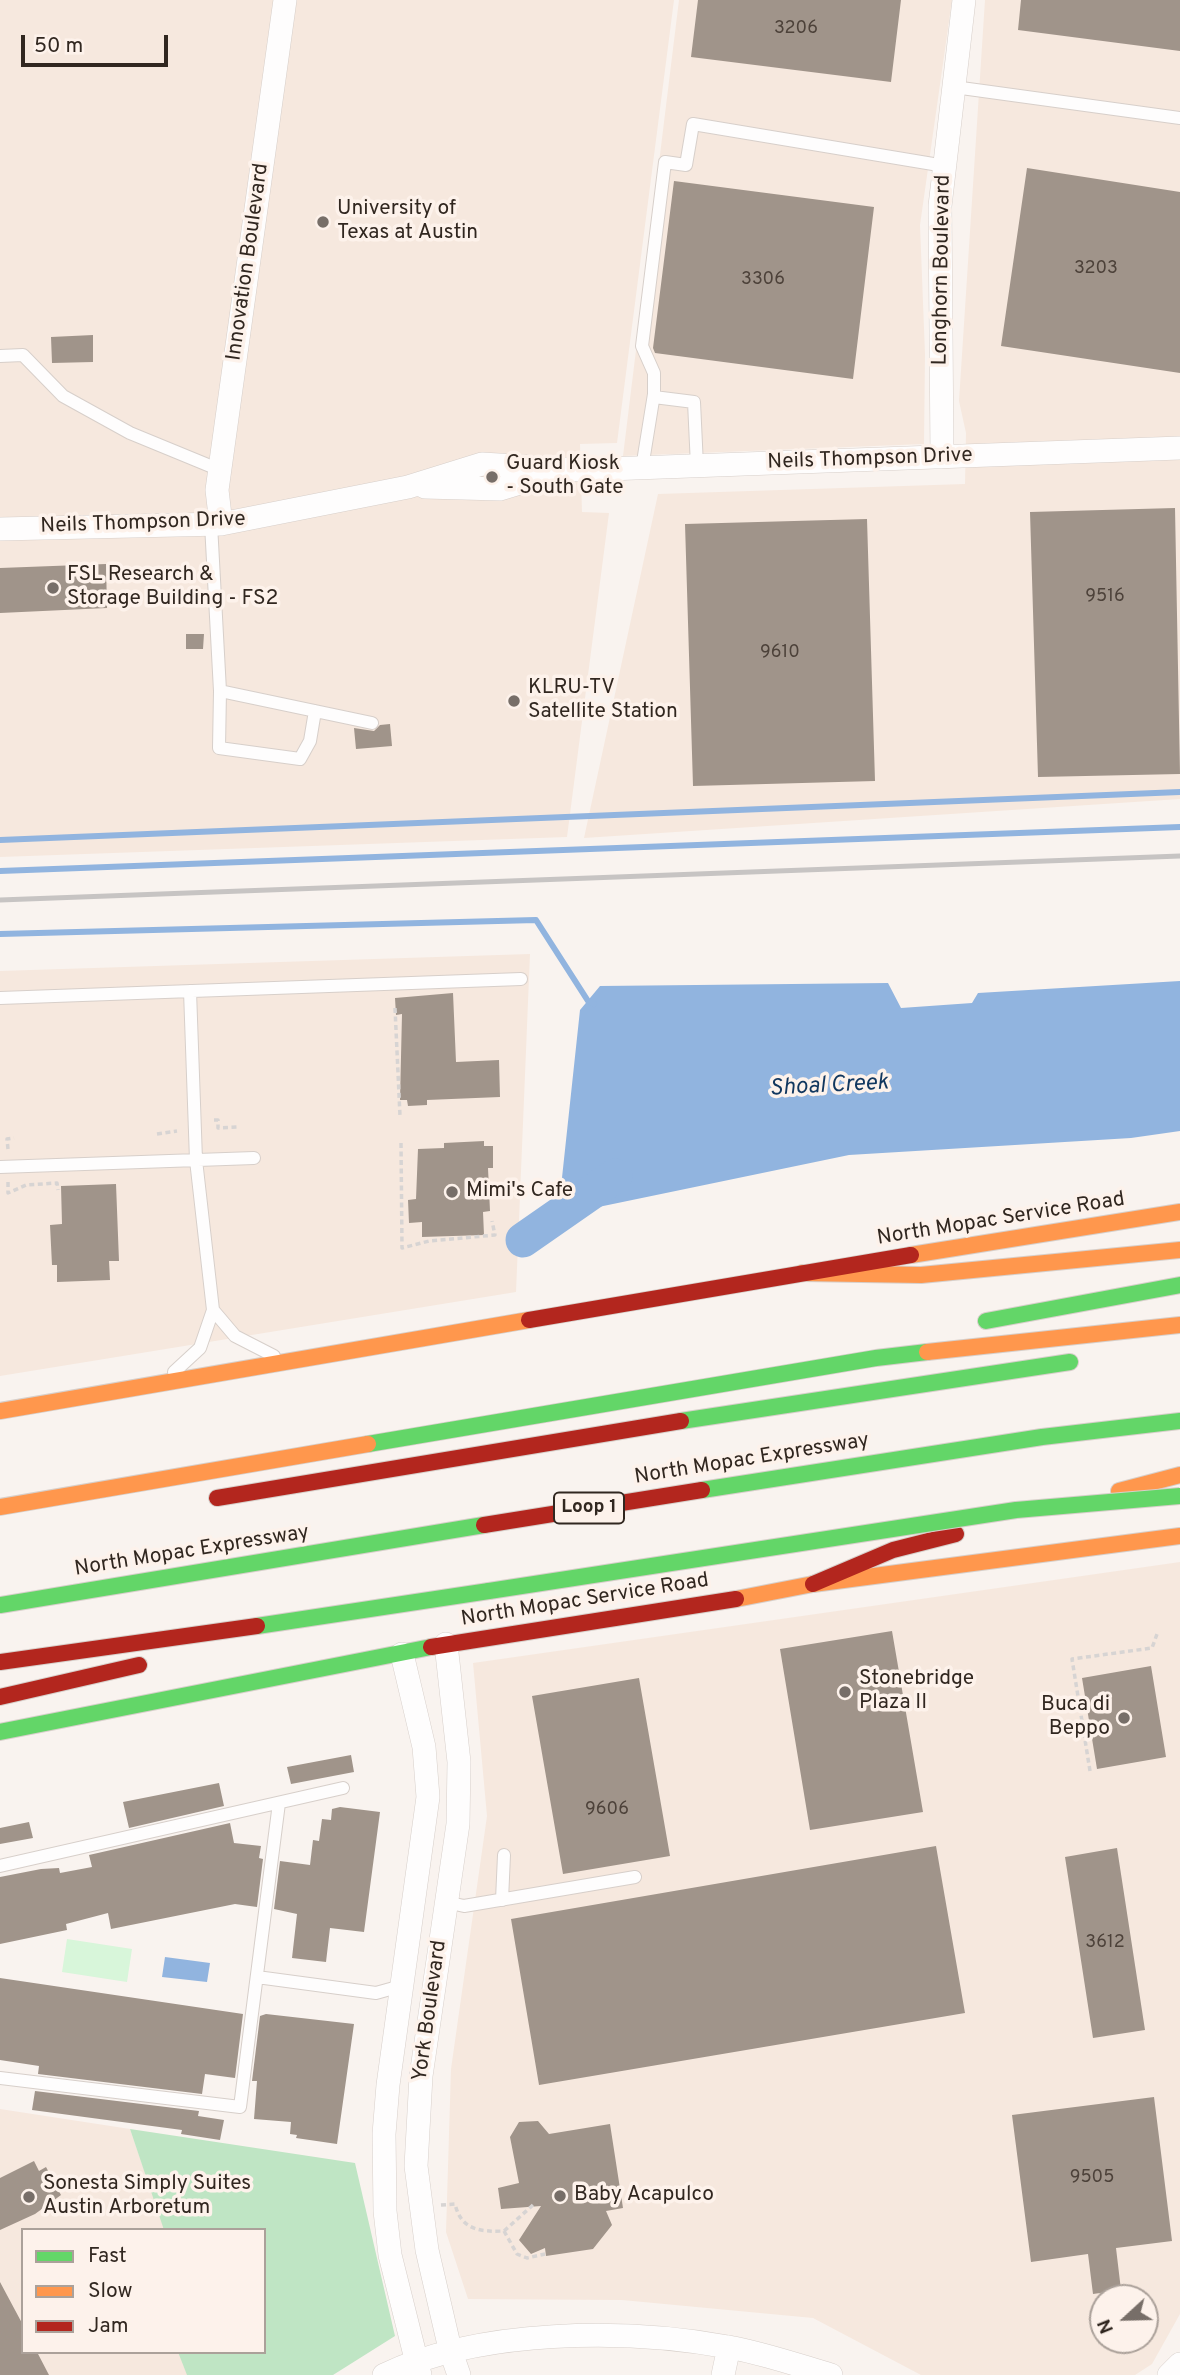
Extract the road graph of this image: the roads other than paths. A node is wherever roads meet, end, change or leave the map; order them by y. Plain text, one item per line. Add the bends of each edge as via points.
1 (285, 0) edge
2 (964, 0) edge
3 (954, 86) junction
4 (1180, 118) edge
5 (944, 166) junction
6 (0, 356) edge
7 (654, 397) junction
8 (1180, 448) edge
9 (942, 457) junction
10 (697, 466) junction
11 (642, 468) junction
12 (220, 470) junction
13 (216, 524) junction
14 (0, 529) edge
15 (220, 691) junction
16 (315, 711) junction
17 (372, 723) dead end
18 (521, 979) dead end
19 (190, 991) junction
20 (0, 998) edge
21 (254, 1158) dead end
22 (196, 1160) junction
23 (0, 1167) edge
24 (1180, 1212) edge
25 (1180, 1250) edge
26 (802, 1273) junction
27 (1180, 1285) edge
28 (213, 1310) junction
29 (972, 1325) dead end
30 (1180, 1325) edge
31 (948, 1334) dead end
32 (876, 1358) junction
33 (1085, 1361) dead end
34 (287, 1362) junction
35 (162, 1383) junction
36 (0, 1411) edge
37 (1180, 1421) edge
38 (1180, 1475) edge
39 (1180, 1496) edge
40 (207, 1500) dead end
41 (0, 1507) edge
42 (1180, 1536) edge
43 (813, 1584) junction
44 (0, 1605) edge
45 (383, 1609) junction
46 (446, 1644) junction
47 (222, 1647) dead end
48 (402, 1654) junction
49 (0, 1662) edge
50 (154, 1662) dead end
51 (0, 1697) edge
52 (0, 1732) edge
53 (343, 1788) dead end
54 (279, 1803) junction
55 (504, 1855) dead end
56 (0, 1866) edge
57 (635, 1877) dead end
58 (502, 1900) junction
59 (446, 1902) junction
60 (257, 1977) junction
61 (401, 1986) junction
62 (433, 1992) junction
63 (0, 2078) edge
64 (729, 2347) junction
65 (450, 2349) junction
66 (1180, 2364) edge
67 (418, 2367) edge
68 (384, 2375) edge
69 (459, 2375) edge
70 (723, 2375) edge
71 (831, 2375) edge
72 (1169, 2375) edge

1 - 12 street, Innovation Boulevard
2 - 3 street, Longhorn Boulevard
3 - 4 lane
3 - 5 street, Longhorn Boulevard
5 - 7 lane via 692,124 685,165 665,162 642,346 654,373
5 - 9 street, Longhorn Boulevard via 940,206
6 - 12 lane via 23,355 62,396 130,433
7 - 10 lane via 694,402
7 - 11 lane
8 - 9 street, Neils Thompson Drive
9 - 10 street, Neils Thompson Drive
10 - 11 street, Neils Thompson Drive
11 - 13 street, Neils Thompson Drive via 560,471 500,489 408,487
12 - 13 street, Innovation Boulevard
13 - 14 street, Neils Thompson Drive
13 - 15 lane
15 - 16 lane
15 - 16 lane via 219,748 300,759 310,741
16 - 17 lane
18 - 19 lane
19 - 20 lane
19 - 22 lane
21 - 22 lane
22 - 23 lane
22 - 28 lane
24 - 26 main road, North Mopac Service Road
25 - 26 main road via 921,1275
26 - 34 main road, North Mopac Service Road
27 - 29 main road
28 - 34 lane via 235,1336
28 - 35 lane via 200,1348
30 - 32 main road
31 - 32 main road
32 - 41 main road
33 - 40 main road via 841,1395
34 - 35 main road, North Mopac Service Road
35 - 36 main road, North Mopac Service Road
37 - 44 main road, North Mopac Expressway / Loop 1 via 870,1462
38 - 43 main road via 892,1550
39 - 45 main road, bridge via 1003,1512
42 - 43 main road, North Mopac Service Road
43 - 46 main road, North Mopac Service Road
45 - 47 main road
45 - 49 main road
46 - 48 main road, North Mopac Service Road
46 - 59 street, York Boulevard via 458,1762 458,1824
48 - 52 main road, North Mopac Service Road
48 - 61 street, York Boulevard via 424,1747 428,1797
50 - 51 main road
53 - 54 lane
54 - 56 lane
54 - 60 lane
55 - 58 lane
57 - 58 lane
58 - 59 lane via 464,1906
59 - 62 street, York Boulevard
60 - 61 lane via 376,1993
60 - 63 lane via 240,2107
61 - 62 street
61 - 67 street, York Boulevard via 383,2134 385,2211 390,2255
62 - 65 street, York Boulevard via 421,2076 416,2166 427,2250
64 - 65 street via 654,2338 570,2336
64 - 70 street
64 - 71 street
65 - 67 street
65 - 69 street, York Boulevard
66 - 72 street
67 - 68 street

